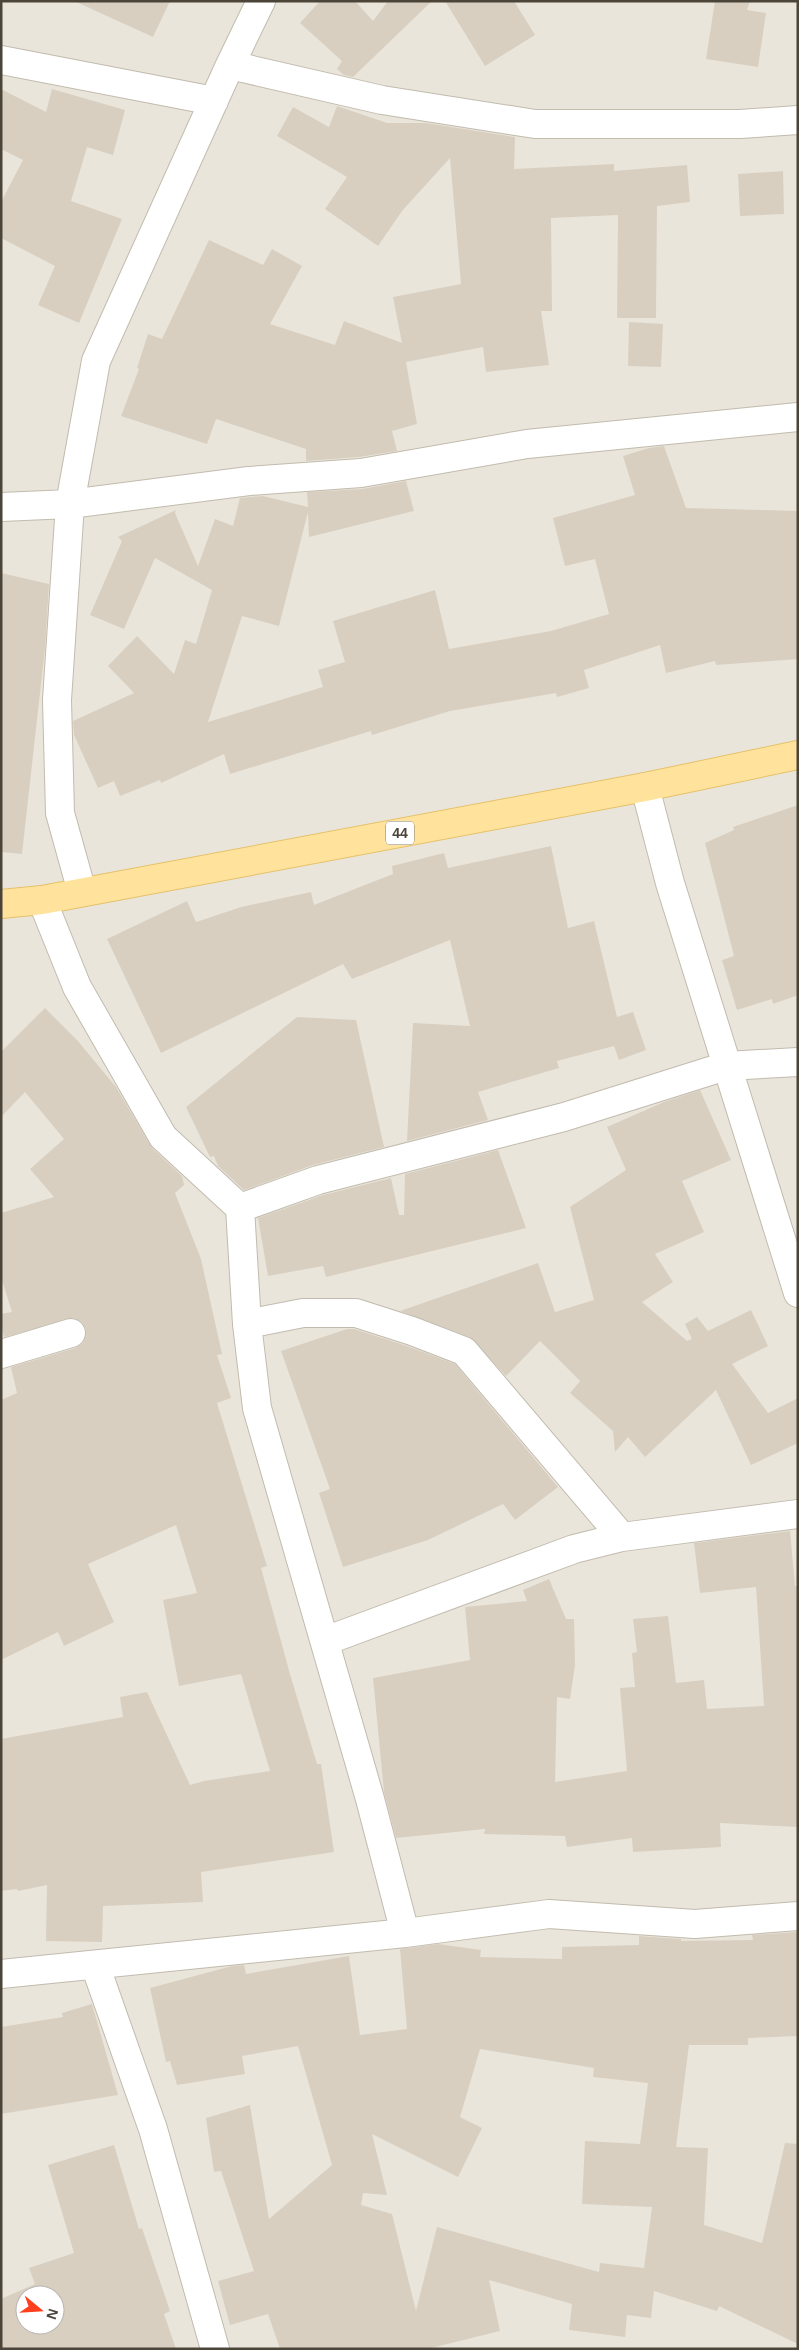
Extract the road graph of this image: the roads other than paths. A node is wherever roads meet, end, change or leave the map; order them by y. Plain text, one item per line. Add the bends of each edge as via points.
1 (261, 1) edge
2 (1, 60) edge
3 (230, 65) junction
4 (214, 101) junction
5 (798, 120) edge
6 (798, 417) edge
7 (70, 504) junction
8 (1, 507) edge
9 (798, 755) edge
10 (645, 788) junction
11 (82, 892) junction
12 (42, 900) junction
13 (1, 904) edge
14 (798, 1062) edge
15 (726, 1066) junction
16 (240, 1208) junction
17 (798, 1294) edge
18 (247, 1324) junction
19 (71, 1333) dead end
20 (1, 1354) edge
21 (798, 1514) edge
22 (622, 1537) junction
23 (325, 1641) junction
24 (798, 1916) edge
25 (405, 1933) junction
26 (95, 1965) junction
27 (1, 1974) edge
28 (215, 2349) edge

1 - 3 street
2 - 4 street
3 - 4 street
3 - 5 street via 382,100 535,124 740,124
4 - 7 street via 96,361
6 - 7 street via 528,444 361,473 249,481
7 - 8 street
7 - 11 street via 57,700 60,814
9 - 10 main road, 44
10 - 11 main road, 44
10 - 15 street via 670,884
11 - 12 main road, 44
12 - 13 main road, 44
12 - 16 street via 77,987 163,1137
14 - 15 street
15 - 16 street via 564,1117 318,1180
15 - 17 street
16 - 18 street
18 - 22 street via 303,1313 356,1313 464,1351
18 - 23 street via 257,1408
19 - 20 street
21 - 22 street
22 - 23 street via 574,1549
23 - 25 street
24 - 25 street via 695,1924 549,1914
25 - 26 street
26 - 27 street
26 - 28 street via 153,2129

